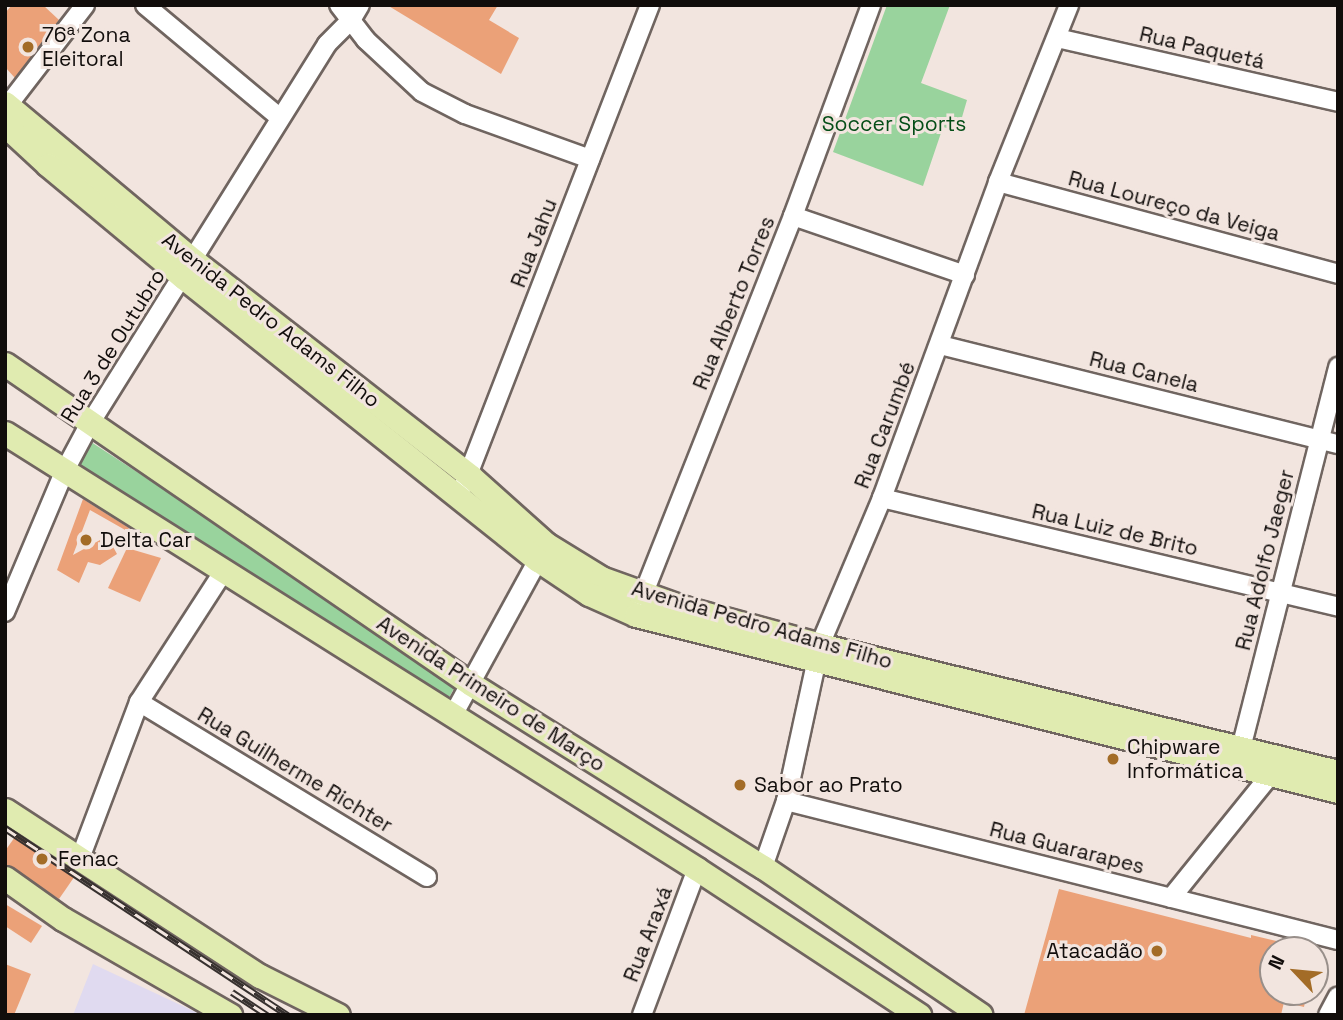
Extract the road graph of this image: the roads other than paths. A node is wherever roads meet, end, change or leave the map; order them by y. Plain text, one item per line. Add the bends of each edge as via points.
1 (85, 5) edge
2 (145, 5) edge
3 (650, 5) edge
4 (870, 5) edge
5 (1069, 5) edge
6 (346, 9) edge
7 (1057, 38) junction
8 (1338, 102) edge
9 (6, 111) edge
10 (280, 118) junction
11 (590, 159) junction
12 (998, 182) junction
13 (793, 216) junction
14 (188, 269) junction
15 (1338, 274) edge
16 (965, 275) junction
17 (940, 345) junction
18 (5, 364) edge
19 (1338, 367) edge
20 (89, 425) junction
21 (5, 433) edge
22 (1319, 439) junction
23 (1338, 444) edge
24 (64, 472) junction
25 (464, 485) junction
26 (881, 498) junction
27 (542, 552) junction
28 (223, 572) junction
29 (1280, 593) junction
30 (639, 605) junction
31 (1338, 607) edge
32 (5, 612) edge
33 (817, 653) junction
34 (471, 684) junction
35 (139, 702) junction
36 (452, 717) junction
37 (1239, 756) junction
38 (1273, 765) junction
39 (1338, 772) edge
40 (1338, 791) edge
41 (651, 798) junction
42 (786, 801) junction
43 (5, 810) edge
44 (632, 830) junction
45 (79, 861) junction
46 (763, 867) junction
47 (697, 869) junction
48 (427, 877) dead end
49 (5, 878) edge
50 (727, 889) junction
51 (1171, 898) junction
52 (815, 902) junction
53 (796, 934) junction
54 (1338, 940) edge
55 (1338, 996) edge
56 (230, 1015) edge
57 (338, 1015) edge
58 (642, 1015) edge
59 (919, 1015) edge
60 (982, 1015) edge
61 (1328, 1015) edge

1 - 9 street
2 - 10 street
3 - 11 street, Rua Jahu
4 - 13 street, Rua Alberto Torres
5 - 7 street, Rua Carumbé
6 - 10 street, Rua 3 de Outubro
6 - 11 street via 391,65 422,92 466,114
7 - 8 street, Rua Paquetá
7 - 12 street, Rua Carumbé
9 - 14 main road, Avenida Pedro Adams Filho
10 - 14 street, Rua 3 de Outubro
11 - 25 street, Rua Jahu
12 - 15 street, Rua Loureço da Veiga
12 - 16 street, Rua Carumbé
13 - 16 street
13 - 30 street, Rua Alberto Torres
14 - 20 street, Rua 3 de Outubro
14 - 25 main road, Avenida Pedro Adams Filho
16 - 17 street, Rua Carumbé
17 - 22 street, Rua Canela
17 - 26 street, Rua Carumbé
18 - 20 main road, Avenida Primeiro de Março
19 - 22 street, Rua Adolfo Jaeger
20 - 24 street, Rua 3 de Outubro
20 - 34 main road, Avenida Primeiro de Março
21 - 24 main road, Avenida Primeiro de Março
22 - 23 street, Rua Canela
22 - 29 street, Rua Adolfo Jaeger
24 - 28 main road, Avenida Primeiro de Março
24 - 32 street, Rua 3 de Outubro
25 - 27 main road, Avenida Pedro Adams Filho
26 - 29 street, Rua Luiz de Brito
26 - 33 street, Rua Carumbé
27 - 30 main road, Avenida Pedro Adams Filho via 601,578
27 - 34 street
28 - 35 street
28 - 36 main road, Avenida Primeiro de Março
29 - 31 street, Rua Luiz de Brito
29 - 37 street, Rua Adolfo Jaeger
30 - 33 main road, Avenida Pedro Adams Filho
33 - 37 main road, Avenida Pedro Adams Filho
33 - 42 street, Rua Carumbé
34 - 36 street
34 - 41 main road, Avenida Primeiro de Março
35 - 45 street
35 - 48 street, Rua Guilherme Richter
36 - 44 main road, Avenida Primeiro de Março
37 - 38 main road, Avenida Pedro Adams Filho
38 - 39 main road, Avenida Pedro Adams Filho
38 - 40 main road, Avenida Pedro Adams Filho
38 - 51 street
41 - 44 main road
41 - 46 main road, Avenida Primeiro de Março
42 - 46 street, Rua Carumbé
42 - 51 street, Rua Guararapes
43 - 45 main road
44 - 47 main road, Avenida Primeiro de Março
45 - 57 main road via 260,976
46 - 50 main road via 750,881
46 - 52 main road, Avenida Primeiro de Março
47 - 50 main road, Avenida Primeiro de Março
47 - 58 street, Rua Araxá
49 - 56 main road via 74,925
50 - 53 main road, Avenida Primeiro de Março
51 - 54 street, Rua Guararapes
52 - 53 main road
52 - 60 main road, Avenida Primeiro de Março
53 - 59 main road, Avenida Primeiro de Março
55 - 61 street

